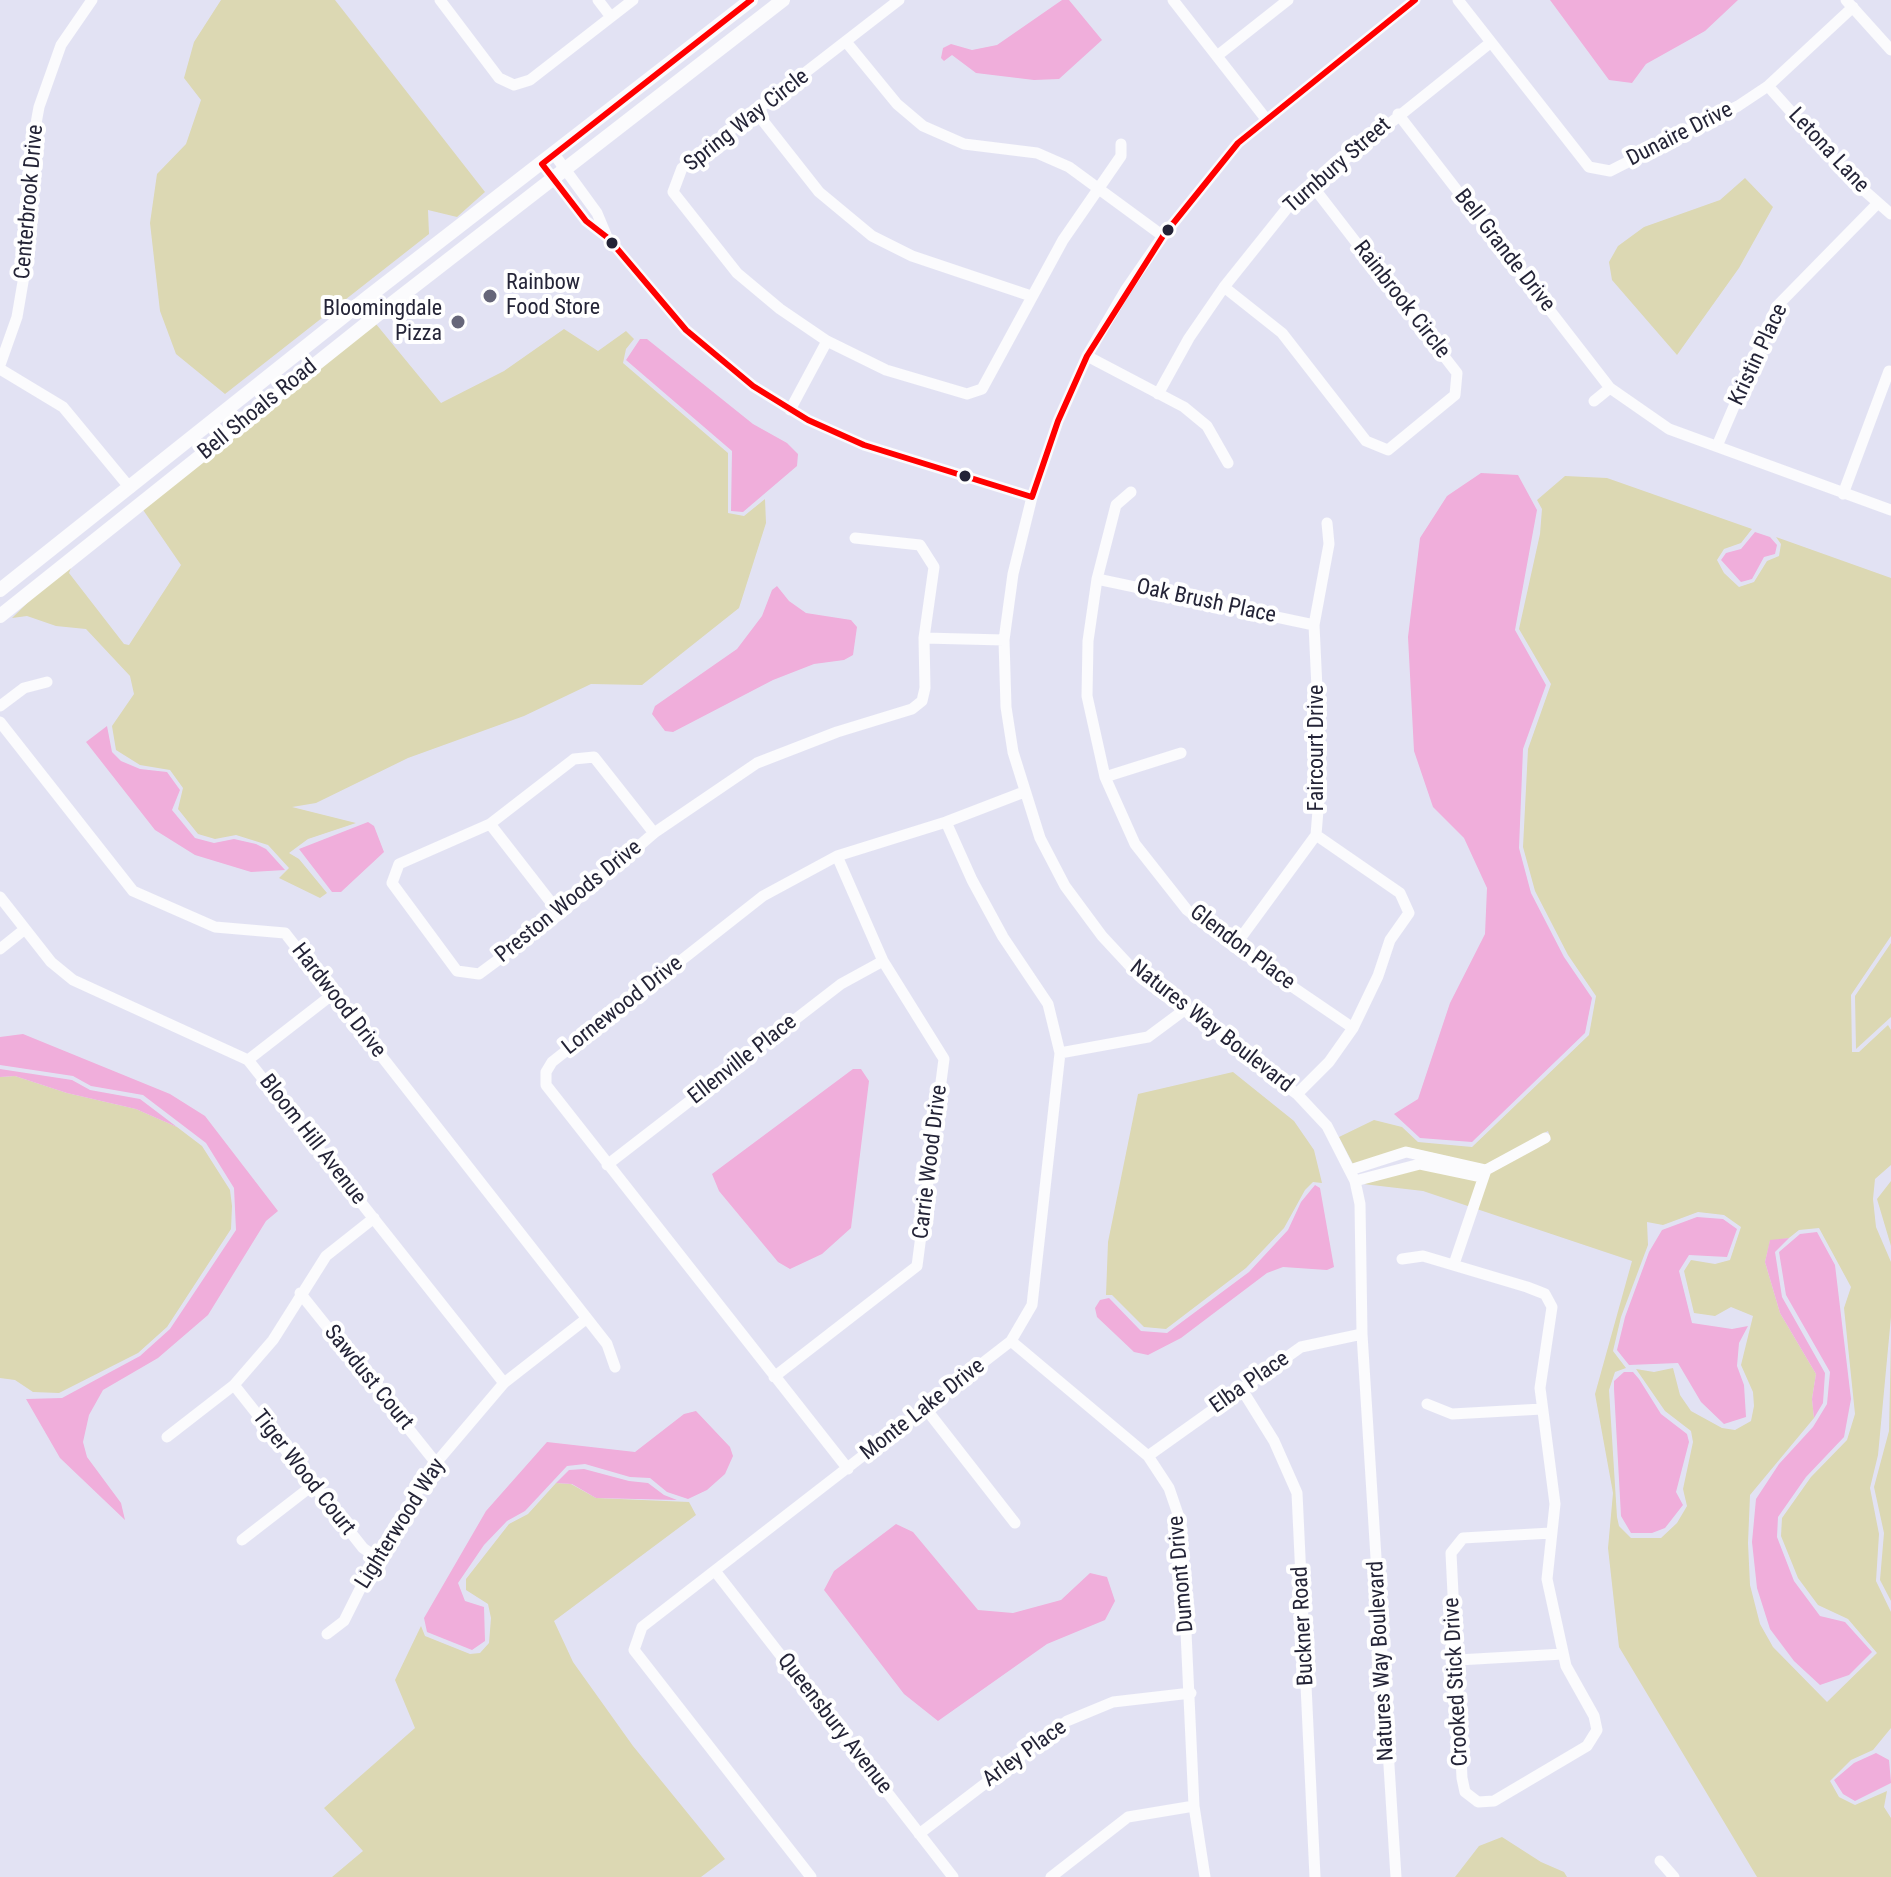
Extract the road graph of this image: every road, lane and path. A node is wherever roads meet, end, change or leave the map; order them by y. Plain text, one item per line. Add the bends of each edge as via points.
1 (92, 0) edge
2 (440, 0) edge
3 (598, 0) edge
4 (633, 0) edge
5 (751, 0) edge
6 (783, 0) edge
7 (899, 0) edge
8 (1173, 0) edge
9 (1288, 0) edge
10 (1415, 0) edge
11 (1458, 0) edge
12 (1850, 4) edge
13 (611, 17) junction
14 (847, 43) junction
15 (1490, 43) junction
16 (1891, 50) edge
17 (1217, 56) junction
18 (1768, 86) junction
19 (756, 112) junction
20 (1398, 114) junction
21 (1266, 119) junction
22 (1121, 144) dead end
23 (554, 154) junction
24 (542, 164) junction
25 (559, 174) junction
26 (1311, 184) junction
27 (1099, 189) junction
28 (1878, 203) junction
29 (1891, 214) edge
30 (1163, 236) junction
31 (1224, 287) junction
32 (1031, 296) junction
33 (827, 341) junction
34 (1087, 356) junction
35 (0, 367) edge
36 (1889, 371) edge
37 (1610, 388) junction
38 (1158, 394) junction
39 (1594, 401) dead end
40 (790, 410) junction
41 (1717, 446) junction
42 (1228, 463) dead end
43 (130, 488) junction
44 (1131, 492) dead end
45 (1843, 494) junction
46 (1032, 497) junction
47 (1891, 510) edge
48 (1327, 523) dead end
49 (855, 538) dead end
50 (1097, 579) junction
51 (0, 590) edge
52 (0, 616) edge
53 (1314, 625) junction
54 (924, 638) junction
55 (1004, 640) junction
56 (47, 682) dead end
57 (0, 706) edge
58 (0, 722) edge
59 (1181, 753) dead end
60 (1105, 777) junction
61 (1024, 792) junction
62 (946, 822) junction
63 (490, 824) junction
64 (654, 833) junction
65 (1316, 835) junction
66 (837, 856) junction
67 (0, 897) edge
68 (560, 914) junction
69 (25, 929) junction
70 (1234, 947) junction
71 (0, 949) edge
72 (883, 961) junction
73 (333, 994) junction
74 (1183, 1011) junction
75 (1353, 1028) junction
76 (1060, 1053) junction
77 (248, 1060) junction
78 (1297, 1094) junction
79 (1545, 1138) dead end
80 (1380, 1158) junction
81 (607, 1165) junction
82 (1385, 1172) junction
83 (1484, 1174) junction
84 (1352, 1176) junction
85 (374, 1218) junction
86 (1402, 1259) dead end
87 (1454, 1264) junction
88 (300, 1293) junction
89 (586, 1319) junction
90 (1362, 1334) junction
91 (1011, 1341) junction
92 (615, 1367) dead end
93 (774, 1377) junction
94 (504, 1383) junction
95 (234, 1385) junction
96 (1241, 1388) junction
97 (1427, 1404) dead end
98 (926, 1409) junction
99 (1542, 1409) junction
100 (167, 1437) dead end
101 (1148, 1456) junction
102 (436, 1463) junction
103 (848, 1469) junction
104 (313, 1485) junction
105 (1015, 1523) dead end
106 (1551, 1533) junction
107 (242, 1540) dead end
108 (376, 1557) junction
109 (715, 1571) junction
110 (327, 1634) dead end
111 (1563, 1654) junction
112 (1458, 1660) junction
113 (1191, 1693) junction
114 (1194, 1806) junction
115 (919, 1834) junction
116 (1660, 1861) dead end
117 (811, 1877) edge
118 (953, 1877) edge
119 (1051, 1877) edge
120 (1205, 1877) edge
121 (1315, 1877) edge
122 (1396, 1877) edge
123 (1674, 1877) edge

1 - 35 street, Centerbrook Drive via 61,45 39,107 29,162 24,276
2 - 13 street via 499,78 514,85 530,80
3 - 13 street
4 - 13 street
5 - 23 main road, Bell Shoals Road
6 - 25 main road, Bell Shoals Road
7 - 14 street, Spring Way Circle
8 - 17 street
9 - 17 street
10 - 21 street, Natures Way Boulevard
11 - 15 street, Dunaire Drive
12 - 16 street
12 - 18 street, Dunaire Drive
14 - 19 street, Spring Way Circle
14 - 27 street via 897,104 923,126 964,144 1037,153
15 - 18 street, Dunaire Drive via 1589,167 1610,171
15 - 20 street, Turnbury Street
17 - 21 street
18 - 28 street, Letona Lane
19 - 32 street via 819,192 872,236 912,256
19 - 33 street, Spring Way Circle via 682,168 673,192 737,273
20 - 26 street, Turnbury Street
20 - 37 street, Bell Grande Drive
21 - 30 street, Natures Way Boulevard via 1221,163
22 - 27 street, Spring Way Circle via 1121,156
23 - 24 main road, Bell Shoals Road
23 - 25 street
24 - 25 street
24 - 43 main road, Bell Shoals Road
25 - 40 street via 586,221 608,238 665,308 707,350
25 - 52 main road, Bell Shoals Road
26 - 31 street, Turnbury Street
26 - 31 street, Rainbrook Circle via 1457,373 1455,395 1388,450 1366,441 1282,333
27 - 30 street
27 - 32 street, Spring Way Circle
28 - 29 street, Letona Lane
28 - 41 street, Kristin Place via 1777,306
30 - 34 street, Natures Way Boulevard
31 - 38 street, Turnbury Street
32 - 33 street, Spring Way Circle via 982,389 967,394 886,370
33 - 40 street
34 - 38 street
34 - 46 street, Natures Way Boulevard
35 - 43 street via 63,407
36 - 45 street
37 - 39 street
37 - 41 street, Bell Grande Drive via 1669,429
38 - 42 street via 1207,426
40 - 46 street via 864,445
41 - 45 street, Bell Grande Drive
43 - 51 main road, Bell Shoals Road
44 - 50 street, Glendon Place via 1116,505
45 - 47 street, Bell Grande Drive
46 - 55 street, Natures Way Boulevard
48 - 53 street, Faircourt Drive via 1329,544
49 - 54 street, Preston Woods Drive via 920,545 934,567
50 - 53 street, Oak Brush Place
50 - 60 street, Glendon Place via 1087,696
53 - 65 street, Faircourt Drive via 1321,773
54 - 55 street
54 - 64 street, Preston Woods Drive via 925,688 922,701 912,709 757,763
55 - 61 street, Natures Way Boulevard via 1006,707
56 - 57 street via 24,688
58 - 73 street, Hardwood Drive via 133,891 215,927 285,933
59 - 60 street
60 - 70 street, Glendon Place via 1135,844 1187,910
61 - 62 street, Lornewood Drive
61 - 74 street, Natures Way Boulevard via 1065,886 1141,978
62 - 66 street, Lornewood Drive
62 - 76 street, Monte Lake Drive via 1003,937 1048,1004
63 - 64 street, Preston Woods Drive via 574,759 594,757
63 - 68 street
63 - 68 street, Preston Woods Drive via 399,864 392,883 457,971 479,974
64 - 68 street, Preston Woods Drive
65 - 70 street, Faircourt Drive
65 - 75 street via 1400,893 1409,913 1390,940
66 - 72 street, Carrie Wood Drive
66 - 81 street, Lornewood Drive via 763,896 552,1062 546,1085
67 - 69 street, Bloom Hill Avenue
69 - 71 street
69 - 77 street, Bloom Hill Avenue via 73,980
70 - 75 street, Glendon Place
72 - 81 street, Ellenville Place via 841,984
72 - 93 street, Carrie Wood Drive via 944,1059 917,1266
73 - 77 street
73 - 89 street, Hardwood Drive
74 - 76 street via 1148,1037
74 - 78 street, Natures Way Boulevard
75 - 78 street
76 - 91 street, Monte Lake Drive via 1032,1305
77 - 85 street, Bloom Hill Avenue
78 - 84 street, Natures Way Boulevard via 1327,1126
79 - 83 street
80 - 82 street
80 - 83 street via 1418,1152
80 - 84 street
81 - 93 street, Lornewood Drive
82 - 83 street via 1420,1164
82 - 84 street
83 - 87 street
84 - 90 street, Natures Way Boulevard via 1360,1204
85 - 88 street via 326,1256
85 - 94 street, Bloom Hill Avenue
86 - 87 street, Crooked Stick Drive via 1423,1256
87 - 99 street, Crooked Stick Drive via 1541,1291 1548,1298 1552,1312 1540,1388
88 - 95 street via 273,1340
88 - 102 street, Sawdust Court
89 - 92 street, Hardwood Drive via 607,1344
89 - 94 street, Lighterwood Way
90 - 96 street, Elba Place via 1301,1347
90 - 122 street, Natures Way Boulevard
91 - 98 street, Monte Lake Drive
91 - 101 street, Dumont Drive
93 - 103 street, Lornewood Drive
94 - 102 street, Lighterwood Way
95 - 100 street
95 - 104 street, Tiger Wood Court
96 - 101 street, Elba Place
96 - 121 street, Buckner Road via 1274,1441 1297,1493
97 - 99 street via 1452,1414
98 - 103 street, Monte Lake Drive
98 - 105 street
99 - 106 street, Crooked Stick Drive via 1555,1504
101 - 113 street, Dumont Drive via 1169,1488 1181,1523
102 - 108 street, Lighterwood Way
103 - 109 street, Monte Lake Drive
104 - 107 street
104 - 108 street, Tiger Wood Court
106 - 111 street, Crooked Stick Drive via 1547,1579
106 - 112 street, Crooked Stick Drive via 1478,1536 1455,1545 1450,1558
108 - 110 street, Lighterwood Way via 344,1621
109 - 115 street, Queensbury Avenue
109 - 117 street, Monte Lake Drive via 642,1627 634,1650
111 - 112 street
111 - 112 street, Crooked Stick Drive via 1596,1721 1594,1739 1486,1803 1470,1798 1463,1787
113 - 114 street, Dumont Drive
113 - 115 street, Arley Place via 1113,1702 1067,1721
114 - 119 street via 1128,1817
114 - 120 street, Dumont Drive
115 - 118 street, Queensbury Avenue
116 - 123 street

